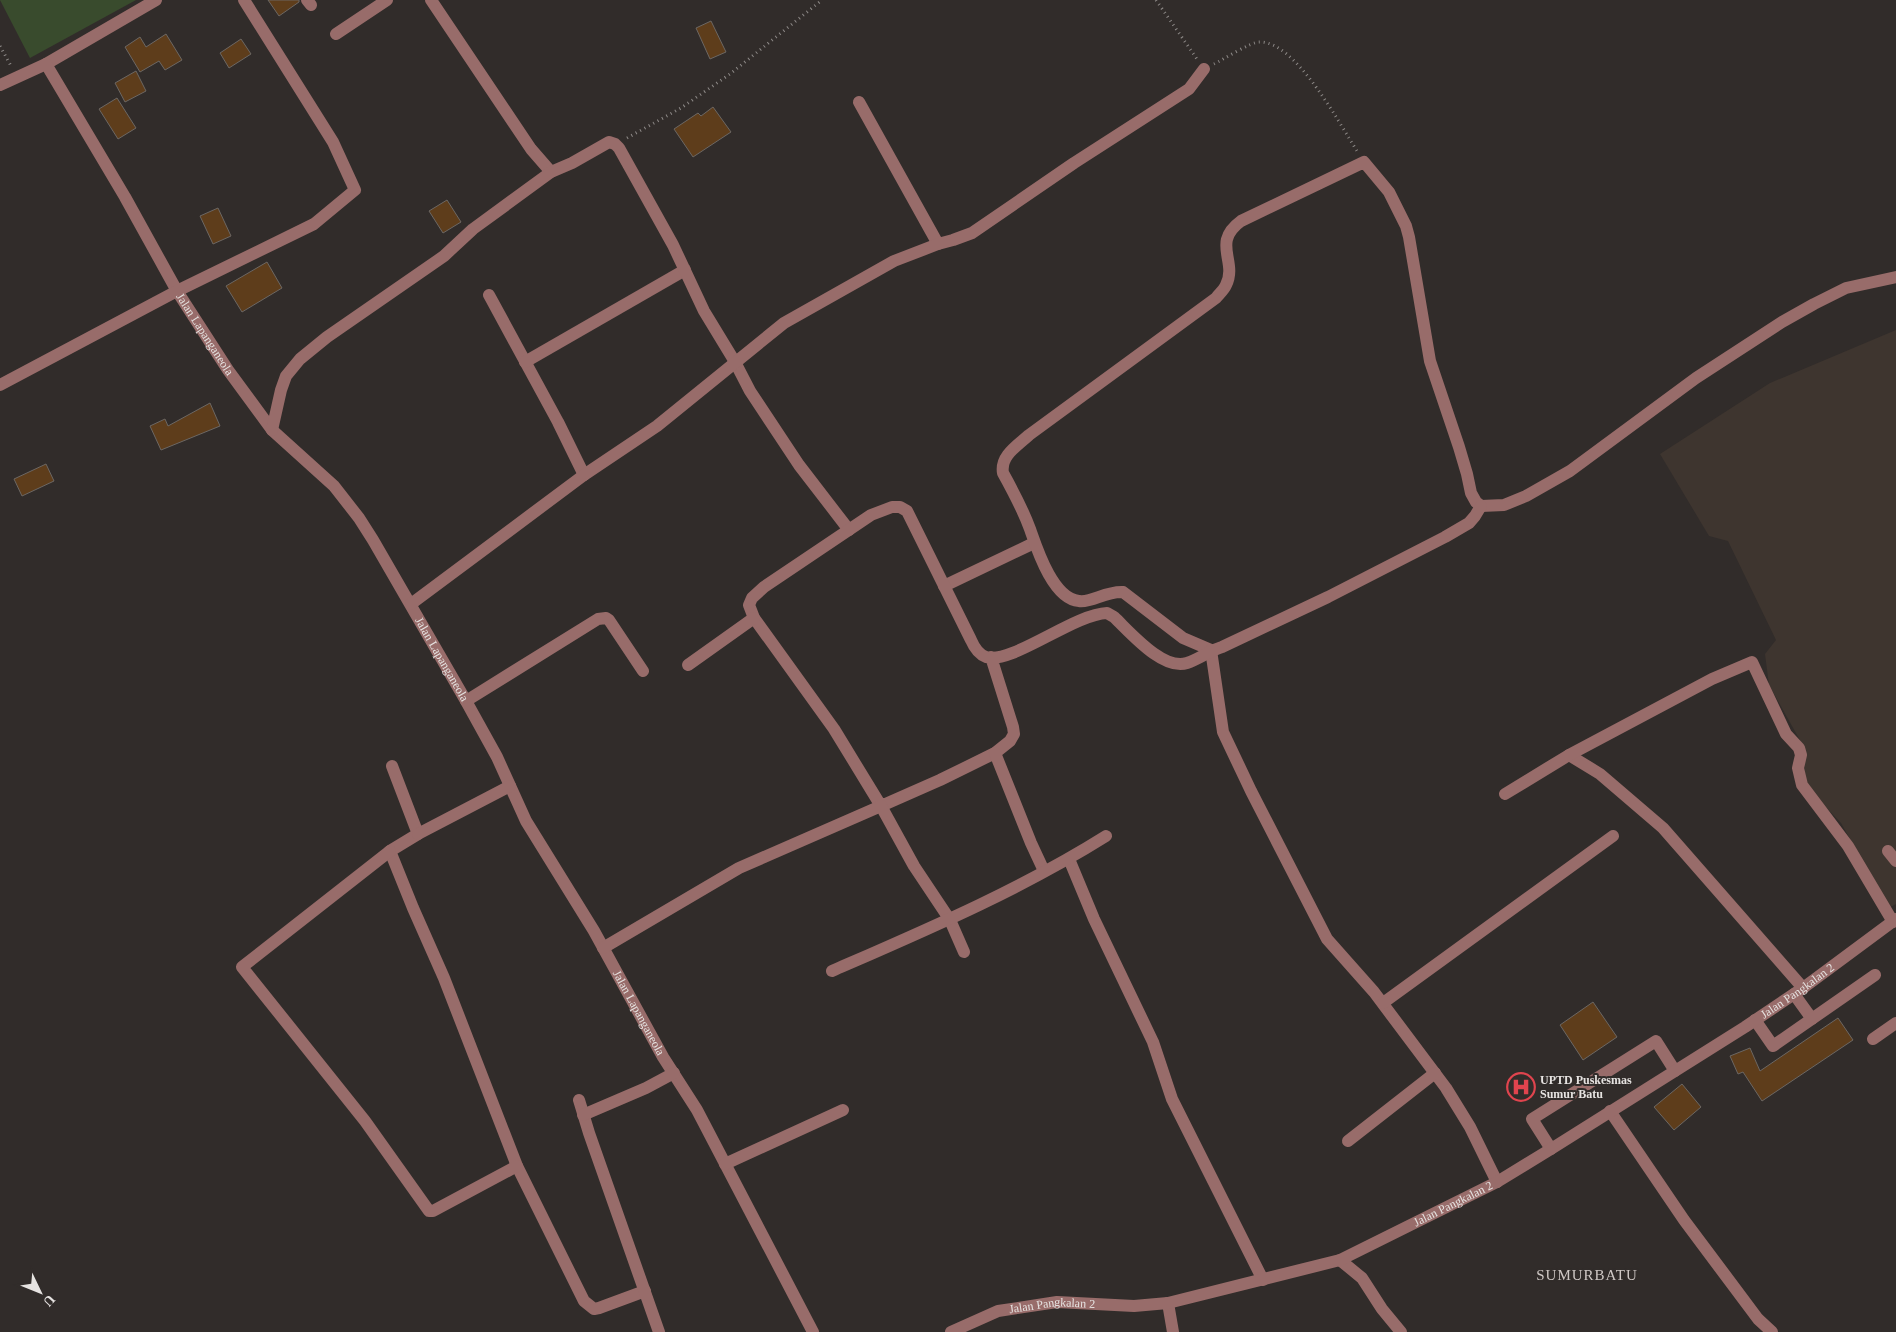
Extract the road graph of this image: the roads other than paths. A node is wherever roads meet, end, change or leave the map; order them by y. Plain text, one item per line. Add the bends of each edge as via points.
1 (156, 0) edge
2 (244, 0) edge
3 (387, 0) edge
4 (431, 0) edge
5 (336, 34) dead end
6 (46, 64) junction
7 (1204, 69) road end
8 (0, 85) edge
9 (859, 102) dead end
10 (551, 172) junction
11 (938, 244) junction
12 (684, 270) junction
13 (1896, 277) edge
14 (176, 291) junction
15 (489, 296) dead end
16 (525, 362) junction
17 (735, 362) junction
18 (0, 385) edge
19 (272, 430) junction
20 (584, 475) junction
21 (1481, 506) junction
22 (849, 530) junction
23 (1034, 543) junction
24 (944, 586) junction
25 (410, 604) junction
26 (754, 618) junction
27 (1211, 650) junction
28 (991, 657) junction
29 (688, 665) dead end
30 (644, 672) dead end
31 (466, 701) junction
32 (995, 754) junction
33 (1569, 755) junction
34 (392, 766) dead end
35 (510, 786) junction
36 (1505, 794) dead end
37 (881, 806) junction
38 (418, 834) junction
39 (1106, 836) dead end
40 (1614, 836) dead end
41 (1888, 850) dead end
42 (390, 851) junction
43 (1069, 859) junction
44 (1896, 861) edge
45 (1044, 871) junction
46 (950, 920) junction
47 (1894, 920) edge
48 (603, 948) junction
49 (964, 952) dead end
50 (832, 970) dead end
51 (1875, 976) dead end
52 (1799, 991) junction
53 (1383, 1003) junction
54 (1812, 1019) junction
55 (1755, 1020) junction
56 (1896, 1024) edge
57 (1873, 1039) dead end
58 (1675, 1071) junction
59 (674, 1073) junction
60 (1435, 1073) junction
61 (579, 1100) dead end
62 (843, 1110) dead end
63 (1610, 1111) junction
64 (583, 1115) junction
65 (1348, 1141) dead end
66 (1551, 1149) junction
67 (725, 1164) junction
68 (517, 1166) junction
69 (1497, 1182) junction
70 (1340, 1260) junction
71 (1263, 1280) junction
72 (645, 1292) junction
73 (1168, 1304) junction
74 (660, 1332) edge
75 (813, 1332) edge
76 (951, 1332) edge
77 (1173, 1332) edge
78 (1401, 1332) edge
79 (1772, 1332) edge

1 - 6 street
2 - 14 street via 334,142 355,190 314,224
3 - 5 street
4 - 10 street via 531,149
6 - 8 street
6 - 14 street, Jalan Lapanganeola via 125,196
7 - 11 street via 1189,89 972,233
9 - 11 street
10 - 12 street via 609,142 615,144 651,204
10 - 19 street via 473,229 444,256 327,336 300,359 286,376
11 - 17 street via 894,261 784,323
12 - 16 street
12 - 17 street
13 - 21 street via 1846,288 1814,304 1696,378 1570,471 1504,505
14 - 18 street
14 - 19 street, Jalan Lapanganeola
15 - 16 street
16 - 20 street
17 - 20 street via 657,426
17 - 22 street via 775,431
19 - 25 street, Jalan Lapanganeola via 334,486 359,518
20 - 25 street
21 - 23 street via 1471,493 1468,474 1430,361 1406,226 1389,192 1364,162 1269,206 1232,228 1226,240 1229,271 1226,285 1216,298 1009,454 1002,467 1003,473
21 - 27 street via 1469,522 1445,537 1328,597
22 - 24 street via 871,515 892,508 900,507 907,511
22 - 26 street via 752,598 749,605
23 - 24 street
23 - 27 street via 1053,582 1070,598 1088,600 1123,592 1183,638
24 - 28 street via 976,649
25 - 31 street, Jalan Lapanganeola
26 - 29 street
26 - 37 street via 834,729
27 - 28 street via 1186,664 1172,664 1160,658 1114,617 1101,613 1009,655
27 - 53 street via 1224,732 1247,784 1327,939
28 - 32 street via 1014,734
30 - 31 street via 609,620 598,619
31 - 35 street, Jalan Lapanganeola
32 - 37 street
32 - 45 street
33 - 36 street
33 - 47 street via 1712,679 1752,662 1786,734 1799,748 1798,768 1802,785 1848,846
33 - 52 street via 1600,774 1663,828
34 - 38 street
35 - 38 street
35 - 48 street, Jalan Lapanganeola via 526,821
37 - 46 street via 914,866
37 - 48 street via 739,868
38 - 42 street
39 - 43 street
40 - 53 street
41 - 44 street
42 - 68 street via 444,978
42 - 68 street via 242,967 365,1121 429,1211
43 - 45 street
43 - 71 street via 1153,1042 1172,1099
45 - 46 street
46 - 49 street
46 - 50 street
47 - 52 street, Jalan Pangkalan 2
48 - 59 street, Jalan Lapanganeola
51 - 54 street
52 - 54 street
52 - 55 street, Jalan Pangkalan 2
53 - 60 street
54 - 55 street via 1773,1046
55 - 58 street, Jalan Pangkalan 2
56 - 57 street
58 - 63 street, Jalan Pangkalan 2
58 - 66 street via 1656,1041 1532,1120
59 - 64 street
59 - 67 street, Jalan Lapanganeola
60 - 65 street
60 - 69 street via 1470,1127
61 - 64 street
62 - 67 street
63 - 66 street, Jalan Pangkalan 2
63 - 79 street via 1684,1220 1758,1319
64 - 72 street
66 - 69 street, Jalan Pangkalan 2
67 - 75 street, Jalan Lapanganeola
68 - 72 street via 584,1301 594,1309
69 - 70 street, Jalan Pangkalan 2
70 - 71 street, Jalan Pangkalan 2
70 - 78 street via 1362,1278
71 - 73 street, Jalan Pangkalan 2
72 - 74 street
73 - 76 street, Jalan Pangkalan 2 via 1134,1306 1057,1302 1030,1305 998,1311
73 - 77 street

